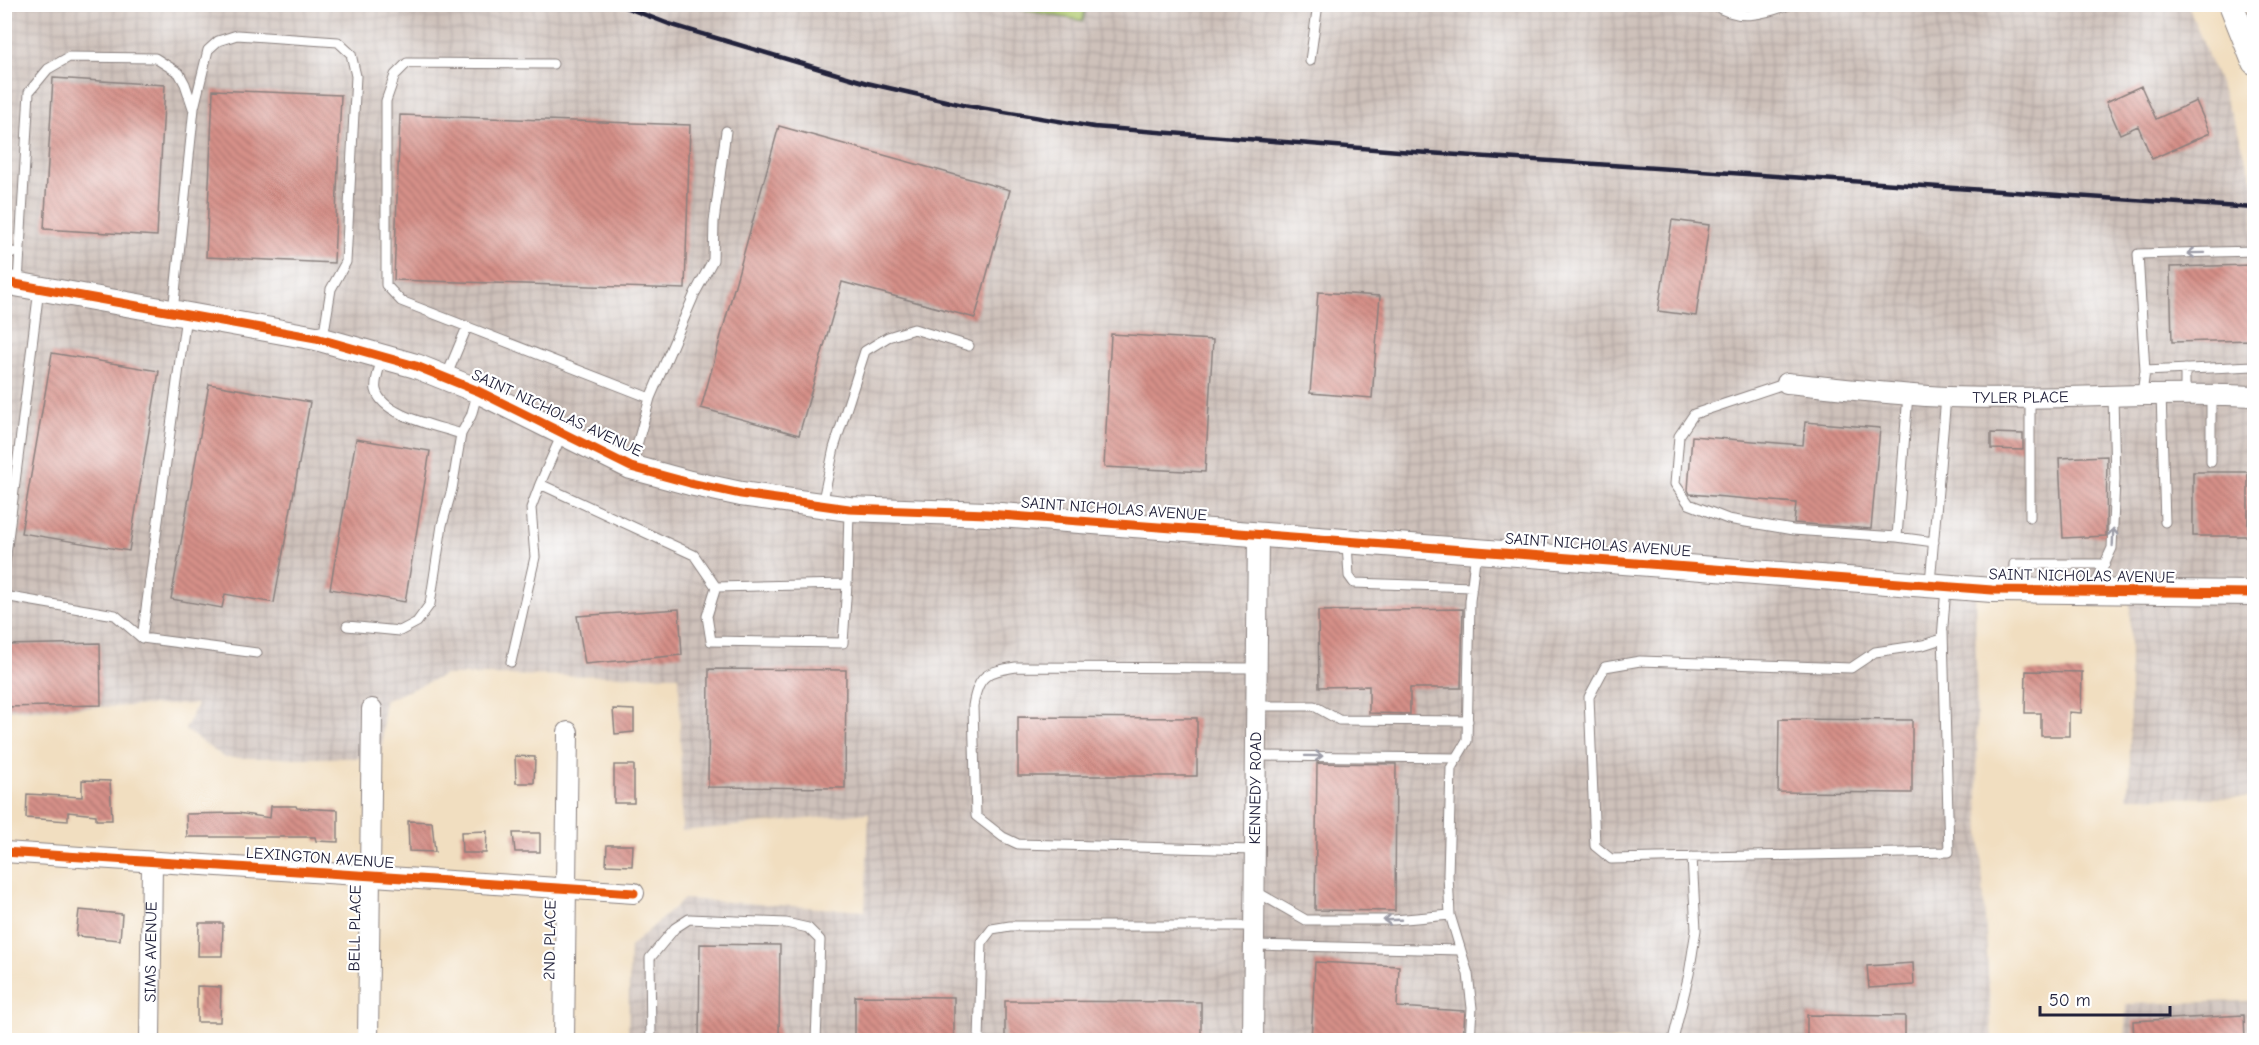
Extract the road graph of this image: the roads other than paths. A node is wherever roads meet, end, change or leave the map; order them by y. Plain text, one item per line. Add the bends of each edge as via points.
1 (1318, 4) edge
2 (1713, 4) edge
3 (1791, 4) edge
4 (2231, 4) edge
5 (2253, 56) edge
6 (1311, 61) dead end
7 (553, 64) dead end
8 (194, 108) junction
9 (726, 131) dead end
10 (2254, 250) edge
11 (4, 251) edge
12 (20, 253) junction
13 (21, 286) edge
14 (179, 315) junction
15 (467, 327) junction
16 (323, 340) junction
17 (969, 346) dead end
18 (382, 357) junction
19 (2254, 366) edge
20 (2185, 369) junction
21 (2145, 371) junction
22 (446, 378) junction
23 (1787, 383) joint
24 (478, 391) junction
25 (2185, 393) junction
26 (1908, 394) junction
27 (2152, 394) junction
28 (2211, 394) junction
29 (2113, 396) junction
30 (2254, 396) edge
31 (1946, 397) junction
32 (650, 398) junction
33 (2030, 398) junction
34 (460, 434) junction
35 (562, 434) junction
36 (2211, 462) dead end
37 (631, 467) junction
38 (540, 484) junction
39 (822, 505) junction
40 (849, 508) junction
41 (2030, 517) dead end
42 (2165, 522) dead end
43 (1258, 535) junction
44 (1897, 537) junction
45 (1347, 541) junction
46 (1934, 542) junction
47 (1476, 551) junction
48 (2104, 564) junction
49 (4, 571) edge
50 (847, 584) junction
51 (716, 586) junction
52 (1938, 586) junction
53 (1472, 587) junction
54 (2013, 590) junction
55 (2092, 591) junction
56 (2254, 593) edge
57 (4, 596) edge
58 (347, 626) dead end
59 (1943, 632) junction
60 (142, 638) junction
61 (256, 653) dead end
62 (511, 662) dead end
63 (1257, 668) junction
64 (1257, 706) junction
65 (372, 709) dead end
66 (1468, 721) junction
67 (568, 732) dead end
68 (1256, 756) junction
69 (1458, 758) junction
70 (1255, 850) junction
71 (4, 852) edge
72 (1692, 857) junction
73 (152, 862) junction
74 (370, 877) junction
75 (566, 890) junction
76 (1255, 891) junction
77 (634, 893) dead end
78 (1450, 915) junction
79 (1254, 935) junction
80 (1461, 950) junction
81 (150, 1041) edge
82 (368, 1041) edge
83 (564, 1041) edge
84 (651, 1041) edge
85 (816, 1041) edge
86 (979, 1041) edge
87 (1253, 1041) edge
88 (1470, 1041) edge
89 (1673, 1041) edge

1 - 6 lane
2 - 3 lane via 1726,14 1762,15
4 - 5 street
7 - 15 lane via 406,63 395,75 386,101 387,285 401,302
8 - 12 lane via 178,73 154,57 69,57 48,69 29,92
8 - 14 lane
8 - 16 lane via 208,50 218,41 237,36 338,42 351,54 356,76 346,262 331,289
9 - 32 lane via 713,260
10 -> 21 lane via 2138,254
11 - 12 lane
12 - 13 lane
13 - 14 street, SAINT NICHOLAS AVENUE
13 - 49 lane
14 - 16 street, SAINT NICHOLAS AVENUE
14 - 60 lane
15 - 22 lane
15 - 32 lane
16 - 18 street, SAINT NICHOLAS AVENUE
17 - 39 lane via 914,329 888,337 865,351 834,448
18 - 22 street, SAINT NICHOLAS AVENUE
18 - 34 lane via 376,388 382,404
19 - 20 lane
20 - 21 lane
20 - 25 lane
21 - 27 lane
22 - 24 street, SAINT NICHOLAS AVENUE
23 - 26 street, TYLER PLACE
23 - 44 lane via 1694,414 1680,436 1675,484 1689,504 1728,519 1793,530
24 - 34 lane via 471,416
24 - 35 street, SAINT NICHOLAS AVENUE
25 - 27 street, TYLER PLACE
25 - 28 street, TYLER PLACE
26 - 31 street, TYLER PLACE
26 - 44 lane
27 - 29 street, TYLER PLACE
27 - 42 lane
28 - 30 street, TYLER PLACE
28 - 36 lane
29 - 33 street, TYLER PLACE
48 -> 29 lane via 2113,537
31 - 33 street, TYLER PLACE
31 - 46 lane
32 - 37 lane
33 - 41 lane
34 - 58 lane via 430,604 417,622 400,631
35 - 37 street, SAINT NICHOLAS AVENUE
35 - 38 lane
37 - 39 street, SAINT NICHOLAS AVENUE via 741,494
38 - 51 lane via 694,555
38 - 62 lane via 531,508 534,557
39 - 40 street, SAINT NICHOLAS AVENUE
40 - 43 street, SAINT NICHOLAS AVENUE via 987,514
40 - 50 lane
43 - 45 street, SAINT NICHOLAS AVENUE
43 - 63 street, KENNEDY ROAD
44 - 46 lane
45 - 47 street, SAINT NICHOLAS AVENUE
45 - 53 lane via 1349,576 1354,583
46 - 52 lane
47 - 52 street, SAINT NICHOLAS AVENUE
47 - 53 lane
48 - 54 lane via 2014,564
48 - 55 lane
50 - 51 lane
50 - 51 lane via 843,643 711,641 707,616
52 - 54 street, SAINT NICHOLAS AVENUE
52 - 59 lane
53 - 66 lane
54 - 55 street, SAINT NICHOLAS AVENUE
55 - 56 street, SAINT NICHOLAS AVENUE
57 - 60 lane via 115,615
59 - 72 lane via 1949,852
59 - 72 lane via 1942,639 1875,652 1851,668 1640,661 1605,667 1589,697 1595,846 1611,859
60 - 61 lane
63 - 64 street, KENNEDY ROAD
63 - 70 lane via 1016,667 984,676 976,688 973,706 976,816 1003,837 1018,844
64 - 66 lane via 1314,706 1340,720
64 - 68 street, KENNEDY ROAD
65 - 74 street, BELL PLACE
66 - 69 lane via 1467,741
67 - 75 street, 2ND PLACE
68 -> 69 lane
68 - 70 street, KENNEDY ROAD
69 - 78 lane via 1451,768
70 - 76 street, KENNEDY ROAD
71 - 73 street, LEXINGTON AVENUE
72 - 89 lane via 1696,930
73 - 74 street, LEXINGTON AVENUE
73 - 81 street, SIMS AVENUE
74 - 75 street, LEXINGTON AVENUE
74 - 82 street, BELL PLACE
75 - 77 street, LEXINGTON AVENUE
75 - 83 street, 2ND PLACE
78 -> 76 lane via 1394,920 1306,920
76 - 79 street, KENNEDY ROAD
78 - 80 lane
79 - 80 lane
79 - 86 lane via 1010,926 992,929 982,942
79 - 87 street, KENNEDY ROAD
80 - 88 lane via 1472,1008
84 - 85 lane via 651,954 675,928 688,919 699,919 786,923 808,928 820,940

